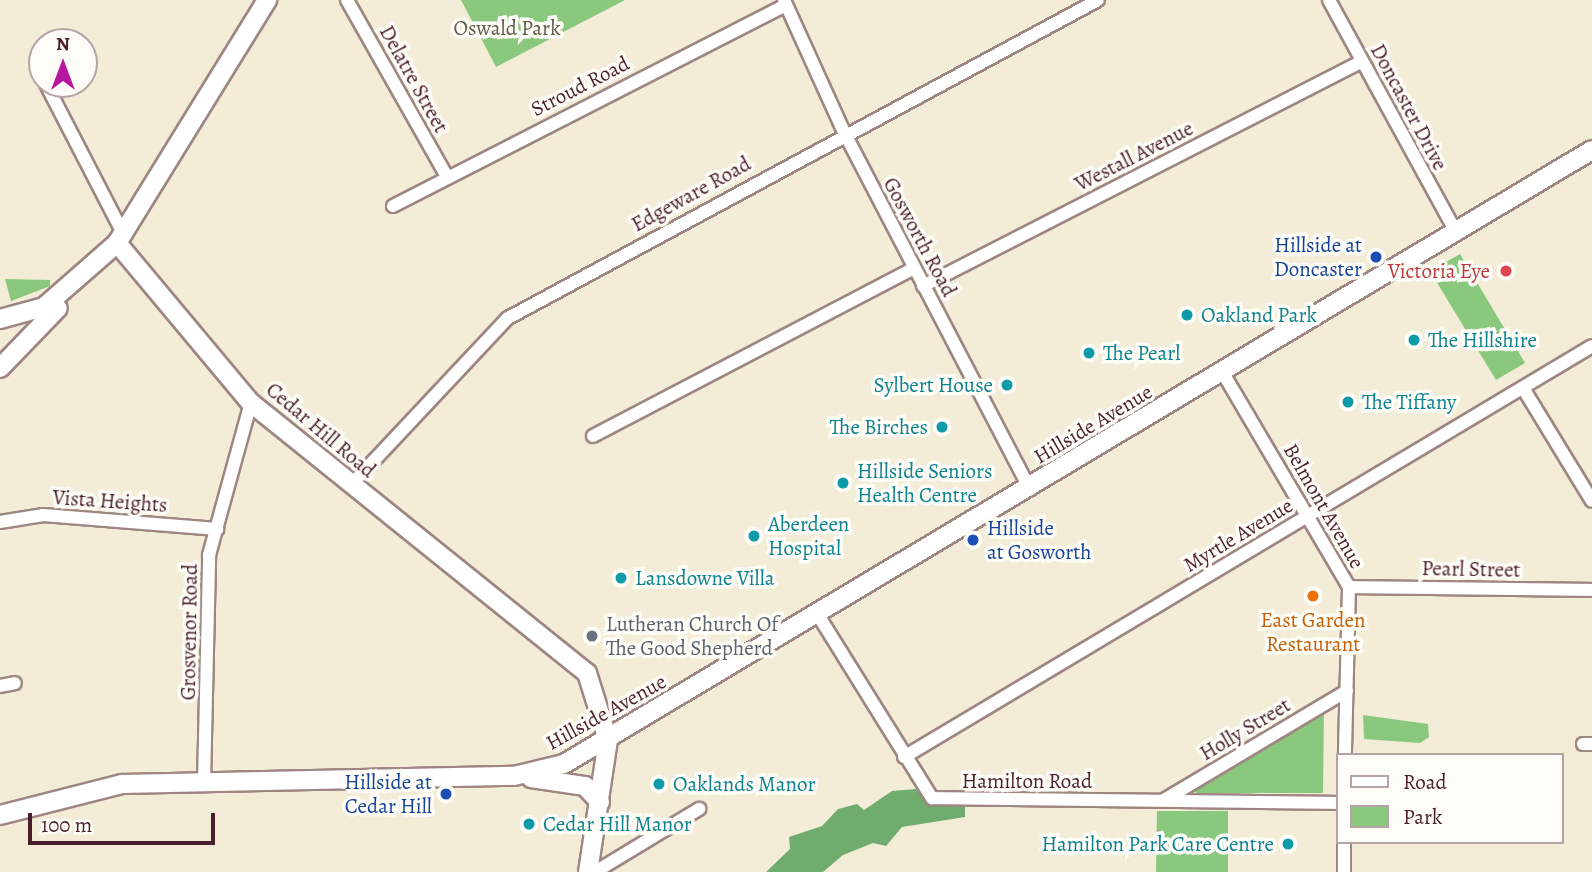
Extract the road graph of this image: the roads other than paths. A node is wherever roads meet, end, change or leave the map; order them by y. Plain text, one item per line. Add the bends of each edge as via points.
1 (267, 0) edge
2 (347, 0) edge
3 (1098, 0) edge
4 (1329, 0) edge
5 (785, 2) edge
6 (1362, 61) junction
7 (53, 98) edge
8 (844, 132) junction
9 (1592, 150) edge
10 (447, 177) junction
11 (393, 206) dead end
12 (1456, 232) junction
13 (120, 237) junction
14 (914, 268) junction
15 (923, 286) junction
16 (68, 290) junction
17 (0, 319) edge
18 (1592, 346) edge
19 (0, 368) edge
20 (1223, 373) junction
21 (1522, 388) junction
22 (251, 403) junction
23 (593, 436) dead end
24 (351, 485) junction
25 (1030, 489) junction
26 (1592, 501) edge
27 (1308, 515) junction
28 (0, 522) edge
29 (217, 529) junction
30 (1349, 587) junction
31 (1592, 590) edge
32 (818, 615) junction
33 (15, 683) dead end
34 (0, 686) edge
35 (1347, 691) junction
36 (608, 740) junction
37 (1345, 753) edge
38 (904, 757) junction
39 (514, 776) junction
40 (204, 783) junction
41 (1163, 800) junction
42 (600, 802) junction
43 (1336, 803) edge
44 (699, 809) dead end
45 (0, 815) edge
46 (1344, 844) edge
47 (588, 872) edge
48 (595, 872) edge
49 (1344, 872) edge

1 - 13 main road
2 - 10 street, Delatre Street
3 - 8 street, Edgeware Road
4 - 6 street, Doncaster Drive
5 - 8 street, Gosworth Road
5 - 10 street, Stroud Road
6 - 12 street, Doncaster Drive
6 - 15 street, Westall Avenue
7 - 13 street
8 - 14 street, Gosworth Road
8 - 24 street, Edgeware Road via 508,318
9 - 12 main road, Hillside Avenue
10 - 11 street, Stroud Road
12 - 20 main road, Hillside Avenue
13 - 16 main road
13 - 22 main road, Cedar Hill Road
14 - 15 street, Gosworth Road
14 - 23 street
15 - 25 street, Gosworth Road
16 - 17 main road via 29,315
16 - 19 main road
18 - 21 street, Myrtle Avenue
20 - 25 main road, Hillside Avenue
20 - 27 street, Belmont Avenue
21 - 26 street
21 - 27 street, Myrtle Avenue
22 - 24 main road, Cedar Hill Road
22 - 29 street, Grosvenor Road
24 - 36 main road, Cedar Hill Road via 573,657 595,689
25 - 32 main road, Hillside Avenue
27 - 30 street, Belmont Avenue
27 - 38 street, Myrtle Avenue
28 - 29 street, Vista Heights via 43,515
29 - 40 street, Grosvenor Road via 209,555
30 - 31 street, Pearl Street
30 - 35 street, Belmont Avenue
32 - 36 main road, Hillside Avenue
32 - 38 street, Hamilton Road
33 - 34 street
35 - 37 street, Belmont Avenue
35 - 41 street, Holly Street
36 - 39 main road, Hillside Avenue via 564,764
36 - 42 main road, Cedar Hill Road
38 - 41 street, Hamilton Road via 925,792 943,801
39 - 40 main road, Hillside Avenue
39 - 42 main road via 585,786
40 - 45 main road, Hillside Avenue via 122,784
41 - 43 street, Hamilton Road
42 - 47 main road, Cedar Hill Road
44 - 48 street
46 - 49 street

